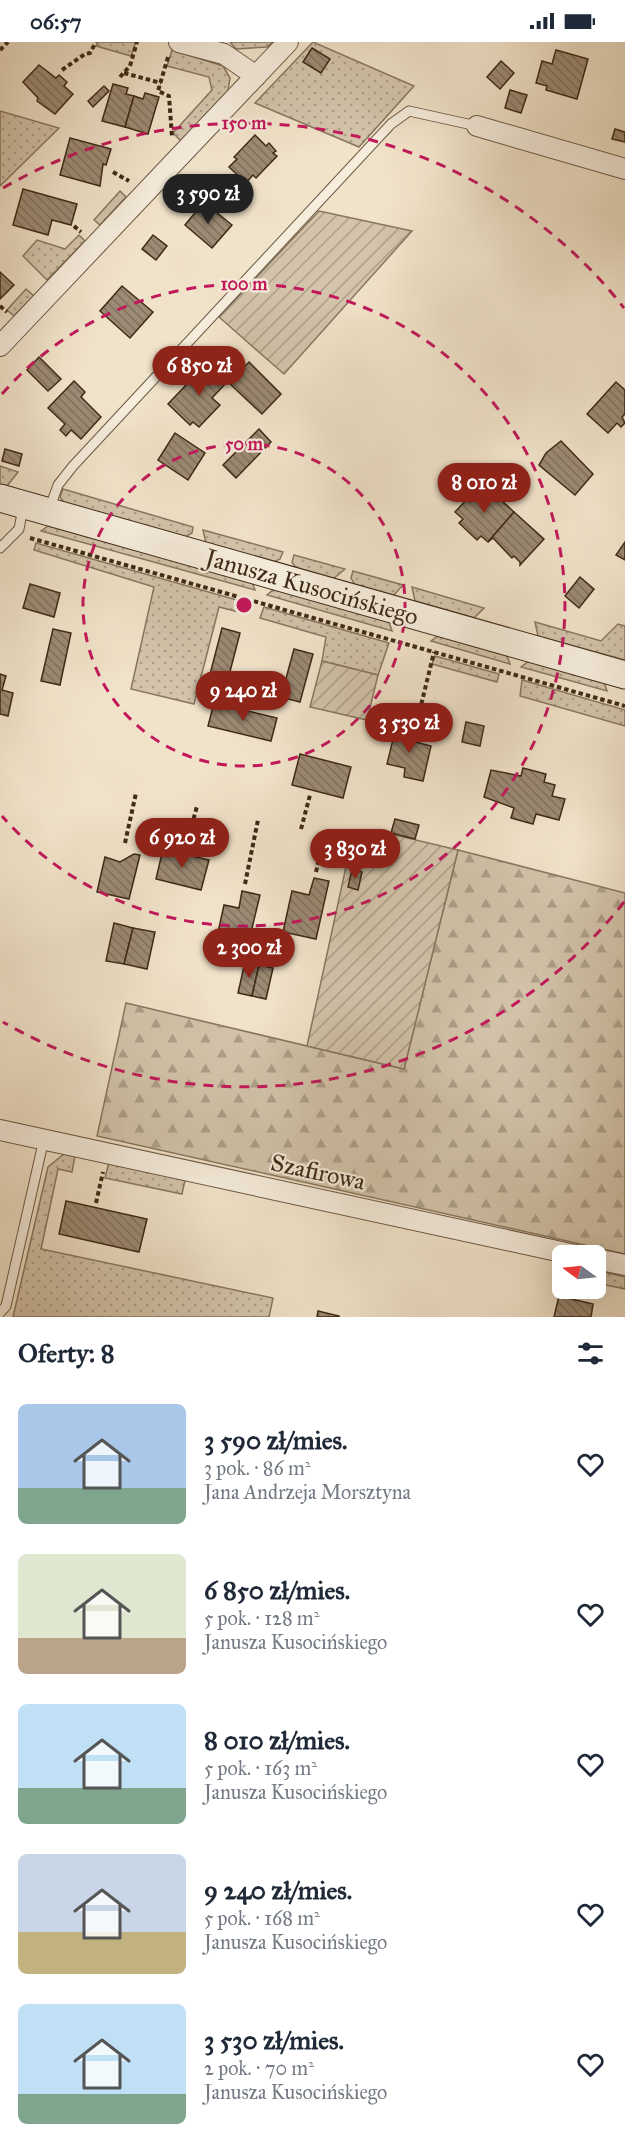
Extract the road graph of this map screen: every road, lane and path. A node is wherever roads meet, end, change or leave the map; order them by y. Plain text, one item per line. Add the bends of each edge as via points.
1 (8, 42) edge
2 (96, 42) edge
3 (137, 42) edge
4 (288, 42) edge
5 (174, 46) edge
6 (0, 50) edge
7 (63, 70) dead end
8 (124, 73) junction
9 (256, 76) junction
10 (120, 77) dead end
11 (161, 83) junction
12 (477, 126) joint
13 (178, 157) junction
14 (625, 169) edge
15 (0, 346) edge
16 (24, 505) edge
17 (14, 534) junction
18 (0, 548) edge
19 (434, 652) junction
20 (625, 675) edge
21 (625, 706) edge
22 (416, 726) dead end
23 (136, 793) dead end
24 (310, 795) dead end
25 (197, 807) dead end
26 (258, 820) dead end
27 (301, 829) dead end
28 (325, 834) dead end
29 (372, 840) dead end
30 (125, 843) dead end
31 (186, 848) dead end
32 (370, 849) dead end
33 (316, 872) dead end
34 (245, 884) dead end
35 (0, 1130) edge
36 (44, 1139) junction
37 (107, 1151) junction
38 (96, 1203) dead end
39 (552, 1250) edge
40 (606, 1261) edge
41 (625, 1265) edge
42 (0, 1313) edge

1 - 6 path
2 - 7 path via 90,53
3 - 8 path
4 - 9 street
5 - 9 street via 224,54
5 - 11 path
8 - 10 path
8 - 11 path
9 - 13 street
11 - 13 path via 158,91 169,96 170,127
12 - 14 street
12 - 16 lane via 409,111 391,124 58,485
13 - 15 street
16 - 17 lane via 19,529
16 - 20 street, Janusza Kusocińskiego
17 - 18 lane
17 - 19 path
19 - 21 path
19 - 22 path
23 - 30 path
24 - 27 path
25 - 31 path
26 - 34 path
28 - 33 path
29 - 32 path via 342,832 358,847
35 - 36 street, Szafirowa
36 - 37 street, Szafirowa
36 - 42 lane via 6,1306
37 - 38 path
37 - 39 street, Szafirowa
40 - 41 street

